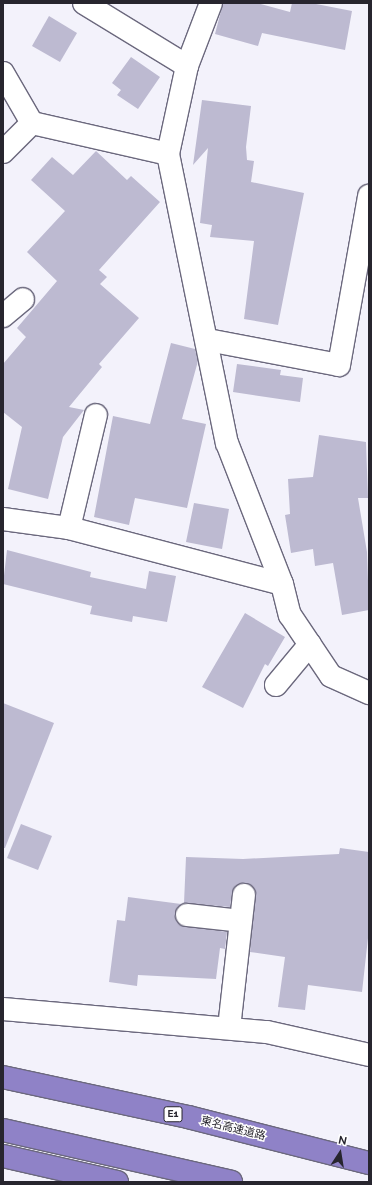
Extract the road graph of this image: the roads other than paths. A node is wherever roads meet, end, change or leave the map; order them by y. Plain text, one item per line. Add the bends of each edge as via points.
1 (84, 3) edge
2 (211, 3) edge
3 (187, 66) junction
4 (3, 73) edge
5 (32, 123) junction
6 (3, 152) edge
7 (168, 154) junction
8 (369, 196) edge
9 (23, 299) dead end
10 (3, 316) edge
11 (208, 340) junction
12 (96, 415) dead end
13 (3, 519) edge
14 (69, 528) junction
15 (282, 584) junction
16 (310, 644) junction
17 (276, 685) dead end
18 (369, 693) edge
19 (244, 895) dead end
20 (187, 915) dead end
21 (241, 921) junction
22 (3, 1009) edge
23 (229, 1028) junction
24 (369, 1055) edge
25 (3, 1077) edge
26 (3, 1130) edge
27 (3, 1156) edge
28 (369, 1163) edge
29 (117, 1182) edge
30 (231, 1182) edge

1 - 3 street
2 - 3 street
3 - 7 street
4 - 5 street
5 - 6 street
5 - 7 street
7 - 11 street
8 - 11 street via 338,365
9 - 10 street
11 - 15 street via 227,443
12 - 14 street
13 - 14 street
14 - 15 street
15 - 16 street via 290,615
16 - 17 street
16 - 18 street via 331,676
19 - 21 street
20 - 21 street
21 - 23 street
22 - 23 street
23 - 24 street via 267,1032
25 - 28 highway, 東名高速道路 / E1
26 - 30 highway
27 - 29 highway

